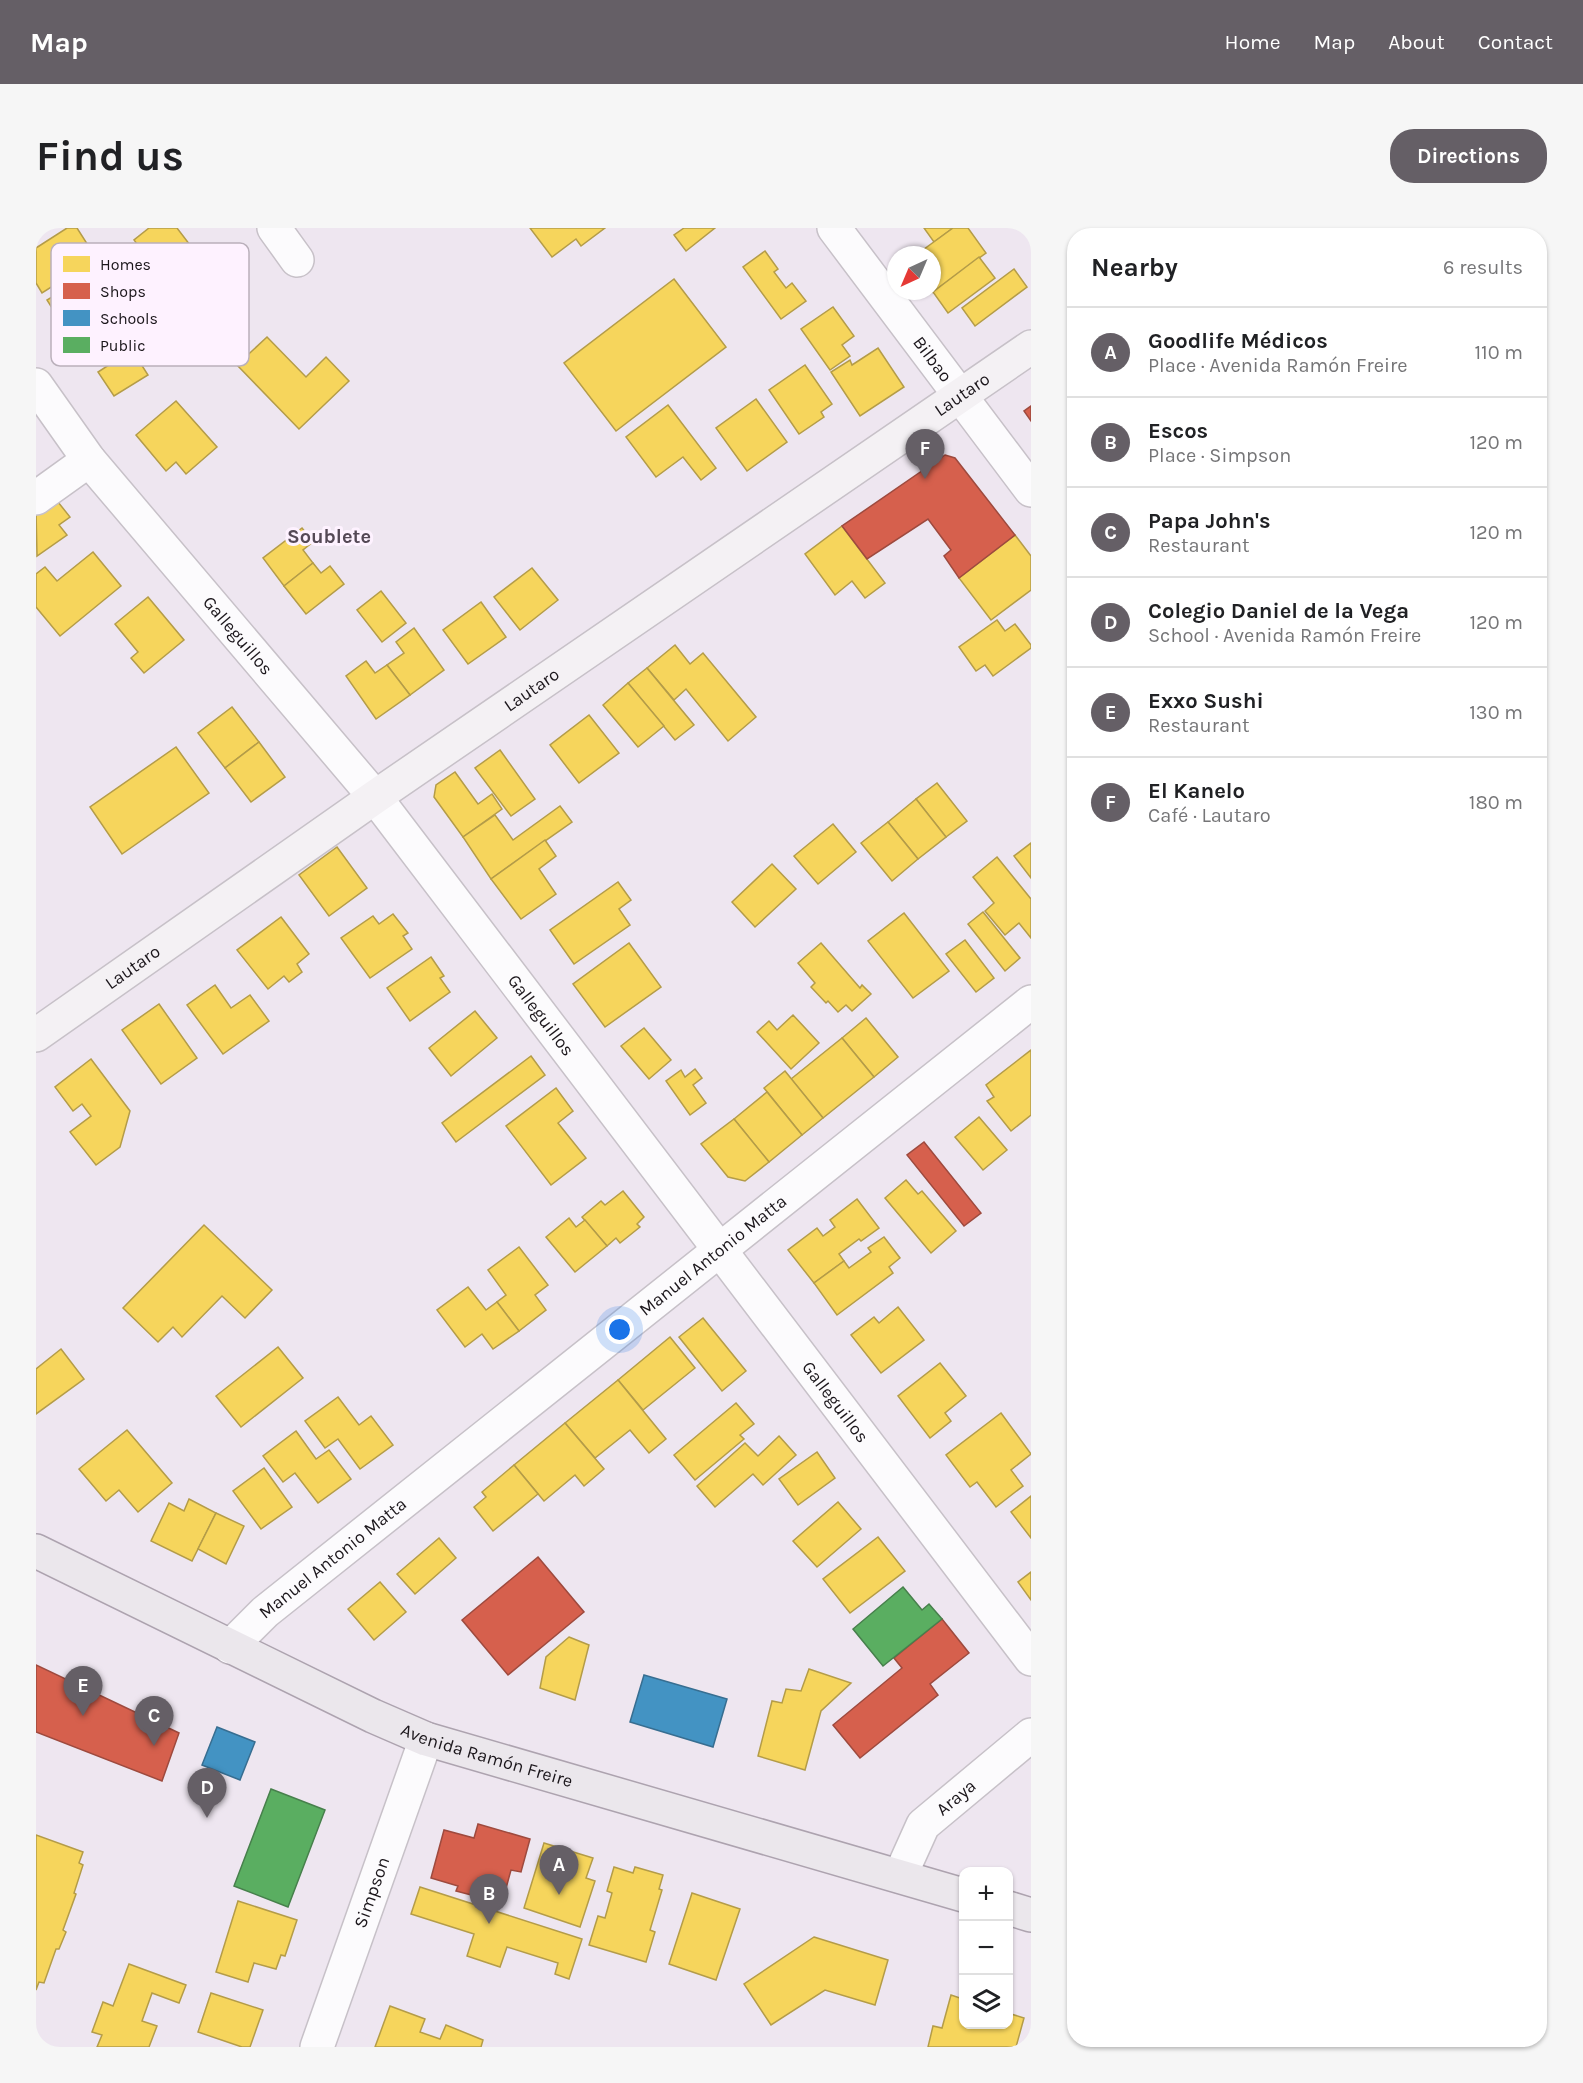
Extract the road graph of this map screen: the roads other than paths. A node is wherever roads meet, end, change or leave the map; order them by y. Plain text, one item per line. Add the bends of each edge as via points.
1 (274, 228) edge
2 (834, 228) edge
3 (297, 260) dead end
4 (1031, 347) edge
5 (36, 385) edge
6 (960, 397) junction
7 (89, 460) junction
8 (1031, 490) edge
9 (36, 498) edge
10 (375, 797) junction
11 (1031, 1002) edge
12 (36, 1035) edge
13 (721, 1250) junction
14 (36, 1551) edge
15 (230, 1647) junction
16 (1031, 1659) edge
17 (1031, 1735) edge
18 (426, 1739) junction
19 (900, 1876) junction
20 (959, 1894) edge
21 (1013, 1910) edge
22 (1031, 1915) edge
23 (317, 2047) edge

1 - 3 street
2 - 6 street, Bilbao
4 - 6 main road, Lautaro
5 - 7 street, Galleguillos
6 - 8 street, Bilbao
6 - 10 main road, Lautaro
7 - 9 street
7 - 10 street, Galleguillos
10 - 12 main road, Lautaro
10 - 13 street, Galleguillos
11 - 13 street, Manuel Antonio Matta
13 - 15 street, Manuel Antonio Matta via 265,1612
13 - 16 street, Galleguillos
14 - 15 main road, Avenida Ramón Freire
15 - 18 main road, Avenida Ramón Freire
17 - 19 street, Araya via 924,1825
18 - 19 main road, Avenida Ramón Freire
18 - 23 street, Simpson
19 - 20 main road, Avenida Ramón Freire
21 - 22 main road

